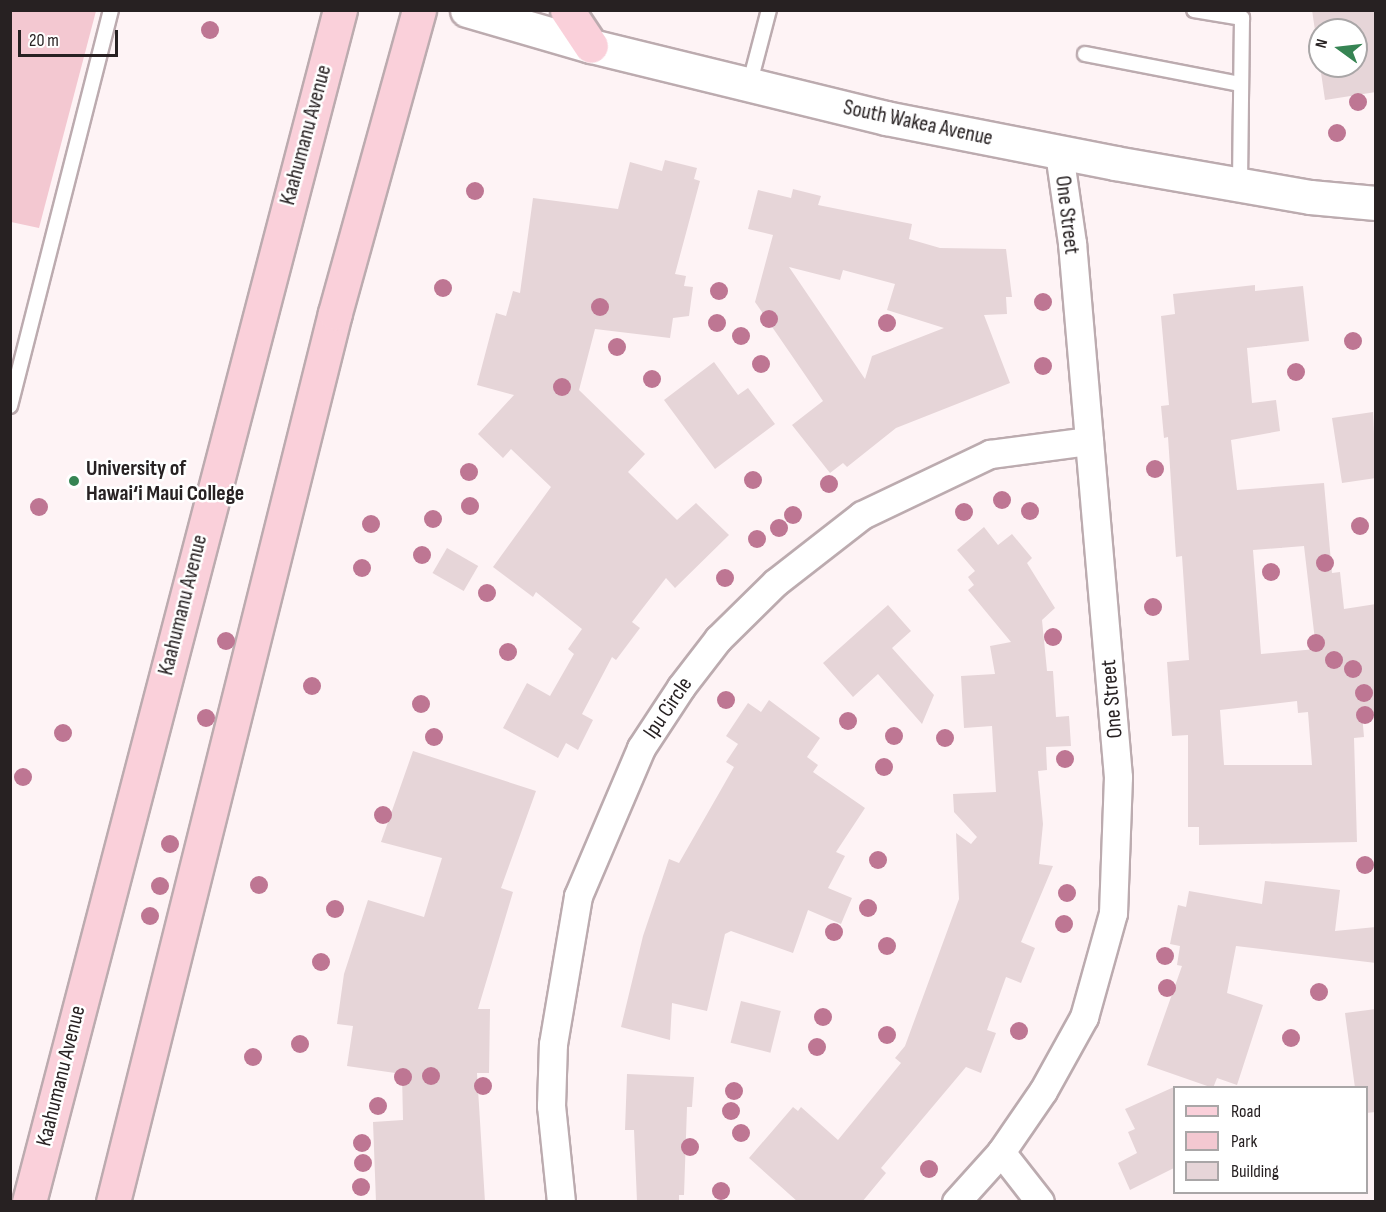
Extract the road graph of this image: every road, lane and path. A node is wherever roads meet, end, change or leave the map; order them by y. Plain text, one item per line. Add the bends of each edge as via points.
1 (111, 10) edge
2 (340, 10) edge
3 (419, 10) edge
4 (467, 10) edge
5 (567, 10) edge
6 (769, 10) edge
7 (1194, 10) edge
8 (591, 46) junction
9 (1085, 54) dead end
10 (1240, 84) junction
11 (749, 86) junction
12 (1059, 153) junction
13 (1240, 183) junction
14 (1376, 203) edge
15 (10, 406) edge
16 (1089, 441) junction
17 (1001, 1152) junction
18 (29, 1202) edge
19 (113, 1202) edge
20 (561, 1202) edge
21 (956, 1202) edge
22 (1040, 1202) edge

1 - 15 lane
2 - 18 main road, Kaahumanu Avenue
3 - 19 main road via 335,313
4 - 8 street, South Wakea Avenue
5 - 8 main road
6 - 11 lane
7 - 10 lane via 1242,18
8 - 11 street, South Wakea Avenue
9 - 10 lane
10 - 13 lane
11 - 12 street, South Wakea Avenue
12 - 13 street, South Wakea Avenue
12 - 16 street, One Street
13 - 14 street, South Wakea Avenue
16 - 17 street, One Street via 1119,777 1113,913 1084,1017 1043,1091
16 - 20 street, Ipu Circle via 990,454 862,515 776,582 718,639 681,687 620,791 578,896 553,1044 551,1106
17 - 21 street, One Street
17 - 22 street

